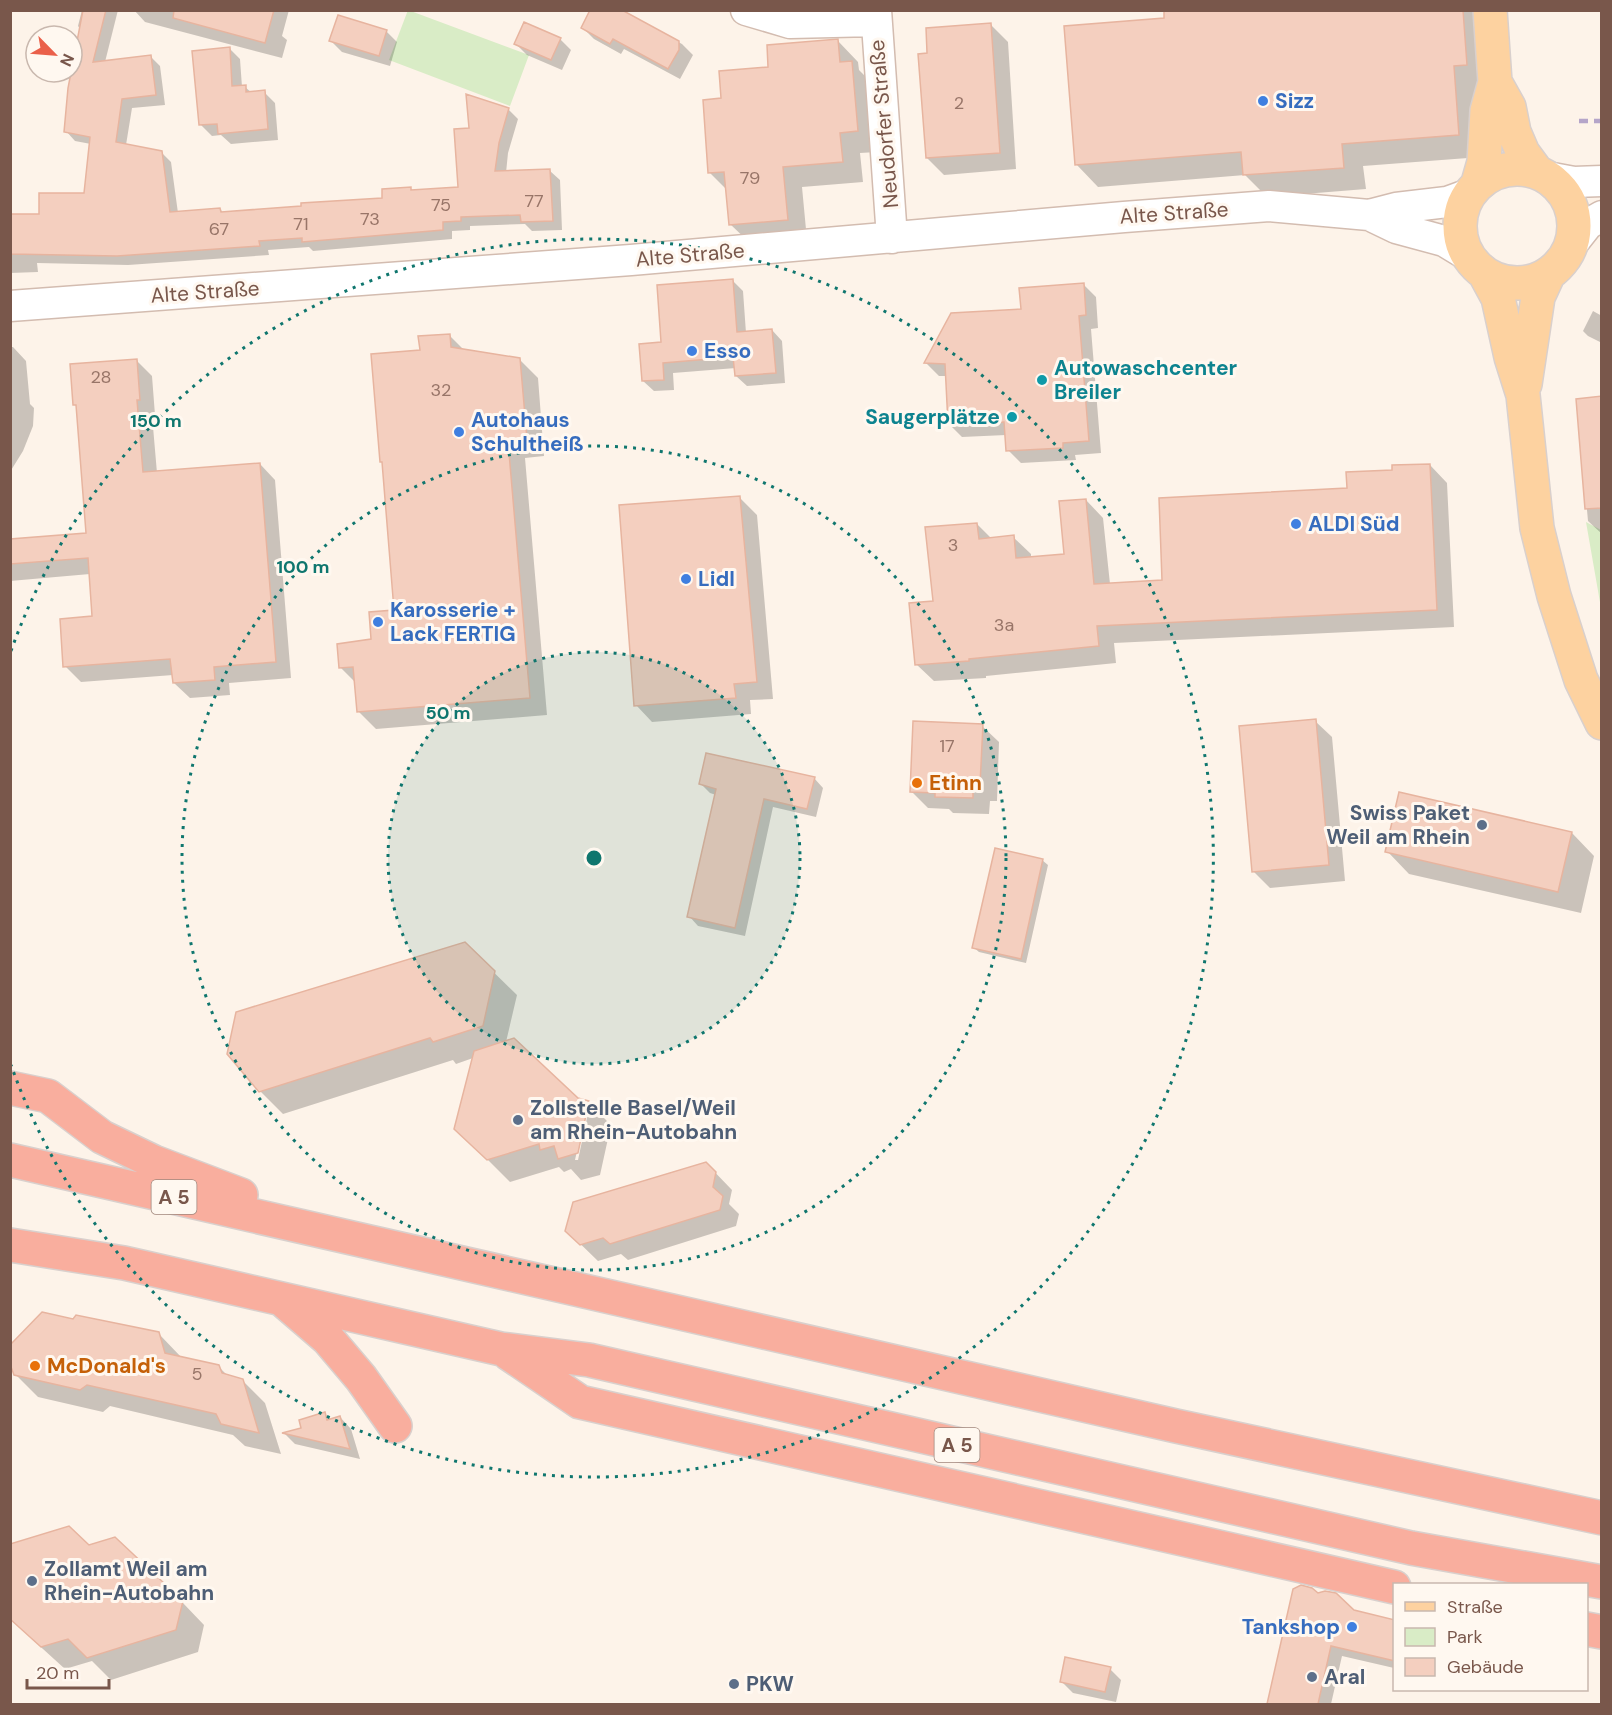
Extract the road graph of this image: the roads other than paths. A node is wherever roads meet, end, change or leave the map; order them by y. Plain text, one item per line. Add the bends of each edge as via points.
1 (746, 10) edge
2 (1490, 10) edge
3 (876, 16) edge
4 (1495, 82) junction
5 (1542, 175) junction
6 (1602, 181) edge
7 (1473, 189) junction
8 (1369, 215) junction
9 (1602, 216) edge
10 (892, 238) junction
11 (1569, 248) junction
12 (1476, 264) junction
13 (1549, 273) junction
14 (10, 306) edge
15 (1524, 395) junction
16 (1602, 723) edge
17 (10, 1088) edge
18 (10, 1160) edge
19 (10, 1224) edge
20 (337, 1235) junction
21 (10, 1245) edge
22 (10, 1262) edge
23 (124, 1263) junction
24 (282, 1299) junction
25 (501, 1349) junction
26 (395, 1426) dead end
27 (1602, 1518) edge
28 (1602, 1582) edge
29 (1393, 1587) edge

1 - 3 street via 790,23
2 - 4 main road
3 - 10 street, Neudorfer Straße
4 - 5 main road via 1509,107 1522,153
4 - 7 main road via 1487,111 1484,162
5 - 6 street via 1574,182
5 - 7 main road via 1522,168 1506,169
5 - 11 main road via 1568,201 1574,232
7 - 8 street, Alte Straße via 1447,202
7 - 12 main road via 1462,208 1460,224 1461,240
8 - 10 street, Alte Straße via 1269,206
8 - 12 street, Alte Straße via 1396,228 1444,241
9 - 11 street via 1588,224
10 - 14 street, Alte Straße
11 - 13 main road
12 - 13 main road via 1500,281 1517,283
12 - 15 main road via 1498,298
13 - 15 main road via 1538,297
15 - 16 main road via 1540,539 1581,680
17 - 20 highway via 48,1096 102,1137 154,1162
18 - 20 highway, A 5
19 - 23 highway, A 5
20 - 27 highway, A 5 via 1176,1426
21 - 23 highway, A 5
22 - 23 highway, A 5
23 - 24 highway, A 5
24 - 25 highway, A 5
24 - 26 highway via 328,1339
25 - 28 highway, A 5 via 589,1360 1411,1548
25 - 29 highway via 580,1402

